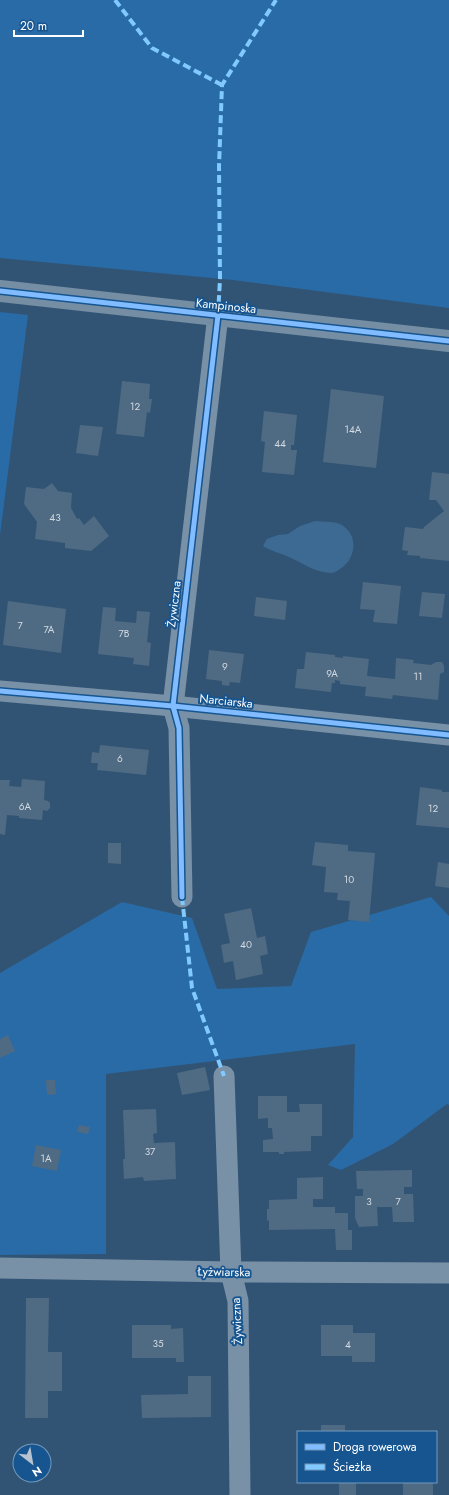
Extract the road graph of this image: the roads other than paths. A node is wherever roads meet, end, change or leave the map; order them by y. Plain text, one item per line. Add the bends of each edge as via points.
1 (0, 291) edge
2 (218, 314) junction
3 (449, 342) edge
4 (0, 691) edge
5 (173, 706) junction
6 (449, 735) edge
7 (182, 897) dead end
8 (224, 1076) dead end
9 (0, 1268) edge
10 (231, 1272) junction
11 (449, 1273) edge
12 (240, 1495) edge

1 - 2 main road, Kampinoska
2 - 3 main road, Kampinoska
2 - 5 street, Żywiczna
4 - 5 street, Narciarska
5 - 6 street, Narciarska
5 - 7 street, Żywiczna via 179,728
8 - 10 street, Żywiczna
9 - 10 street, Łyżwiarska
10 - 11 street, Łyżwiarska
10 - 12 street, Żywiczna via 238,1301

